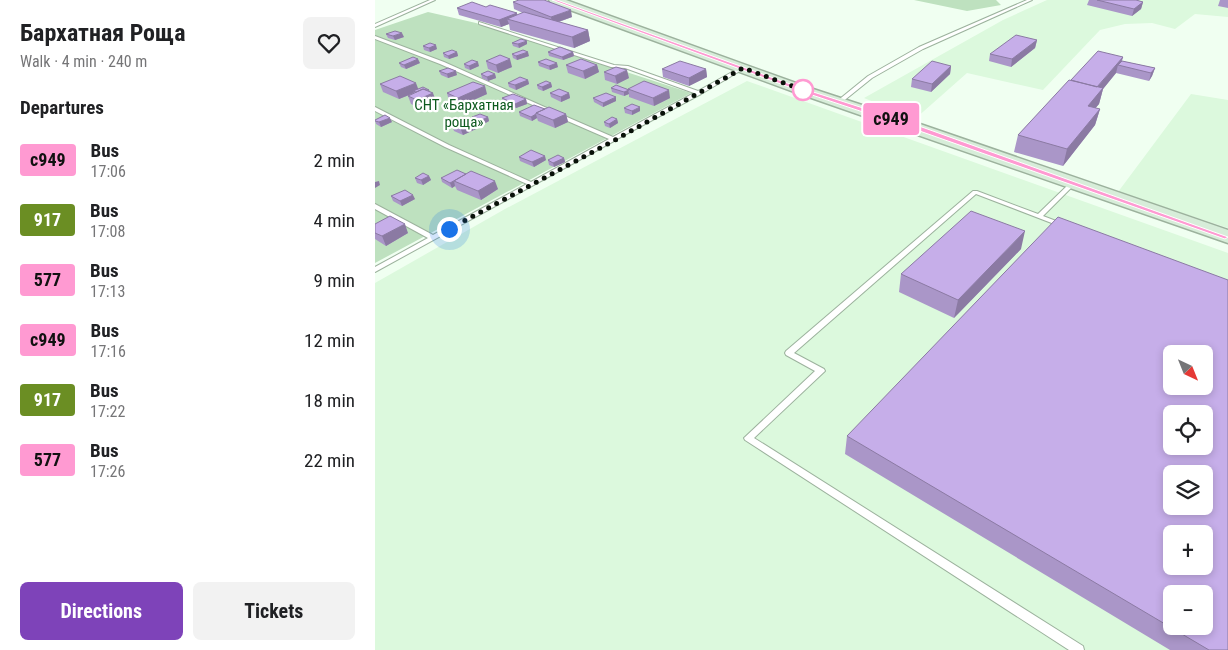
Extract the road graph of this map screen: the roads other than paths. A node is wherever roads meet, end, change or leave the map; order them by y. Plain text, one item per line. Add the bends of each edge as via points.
1 (433, 0) edge
2 (555, 0) edge
3 (1030, 0) edge
4 (481, 23) edge
5 (375, 26) edge
6 (375, 37) edge
7 (743, 68) junction
8 (699, 93) junction
9 (839, 102) junction
10 (375, 109) edge
11 (615, 140) junction
12 (531, 184) junction
13 (1072, 184) junction
14 (375, 206) edge
15 (1039, 216) junction
16 (1066, 226) edge
17 (1228, 237) edge
18 (433, 238) junction
19 (375, 270) edge
20 (1079, 650) edge

1 - 5 lane
2 - 7 main road
3 - 9 lane via 921,48 869,77
4 - 8 lane
6 - 11 lane via 442,63
7 - 8 lane
7 - 9 main road
8 - 11 lane
9 - 13 main road
10 - 12 lane
11 - 12 lane
12 - 18 lane
13 - 15 lane
13 - 17 main road
14 - 18 lane
15 - 16 lane
15 - 20 lane via 975,192 789,353 821,370 748,438
18 - 19 lane

